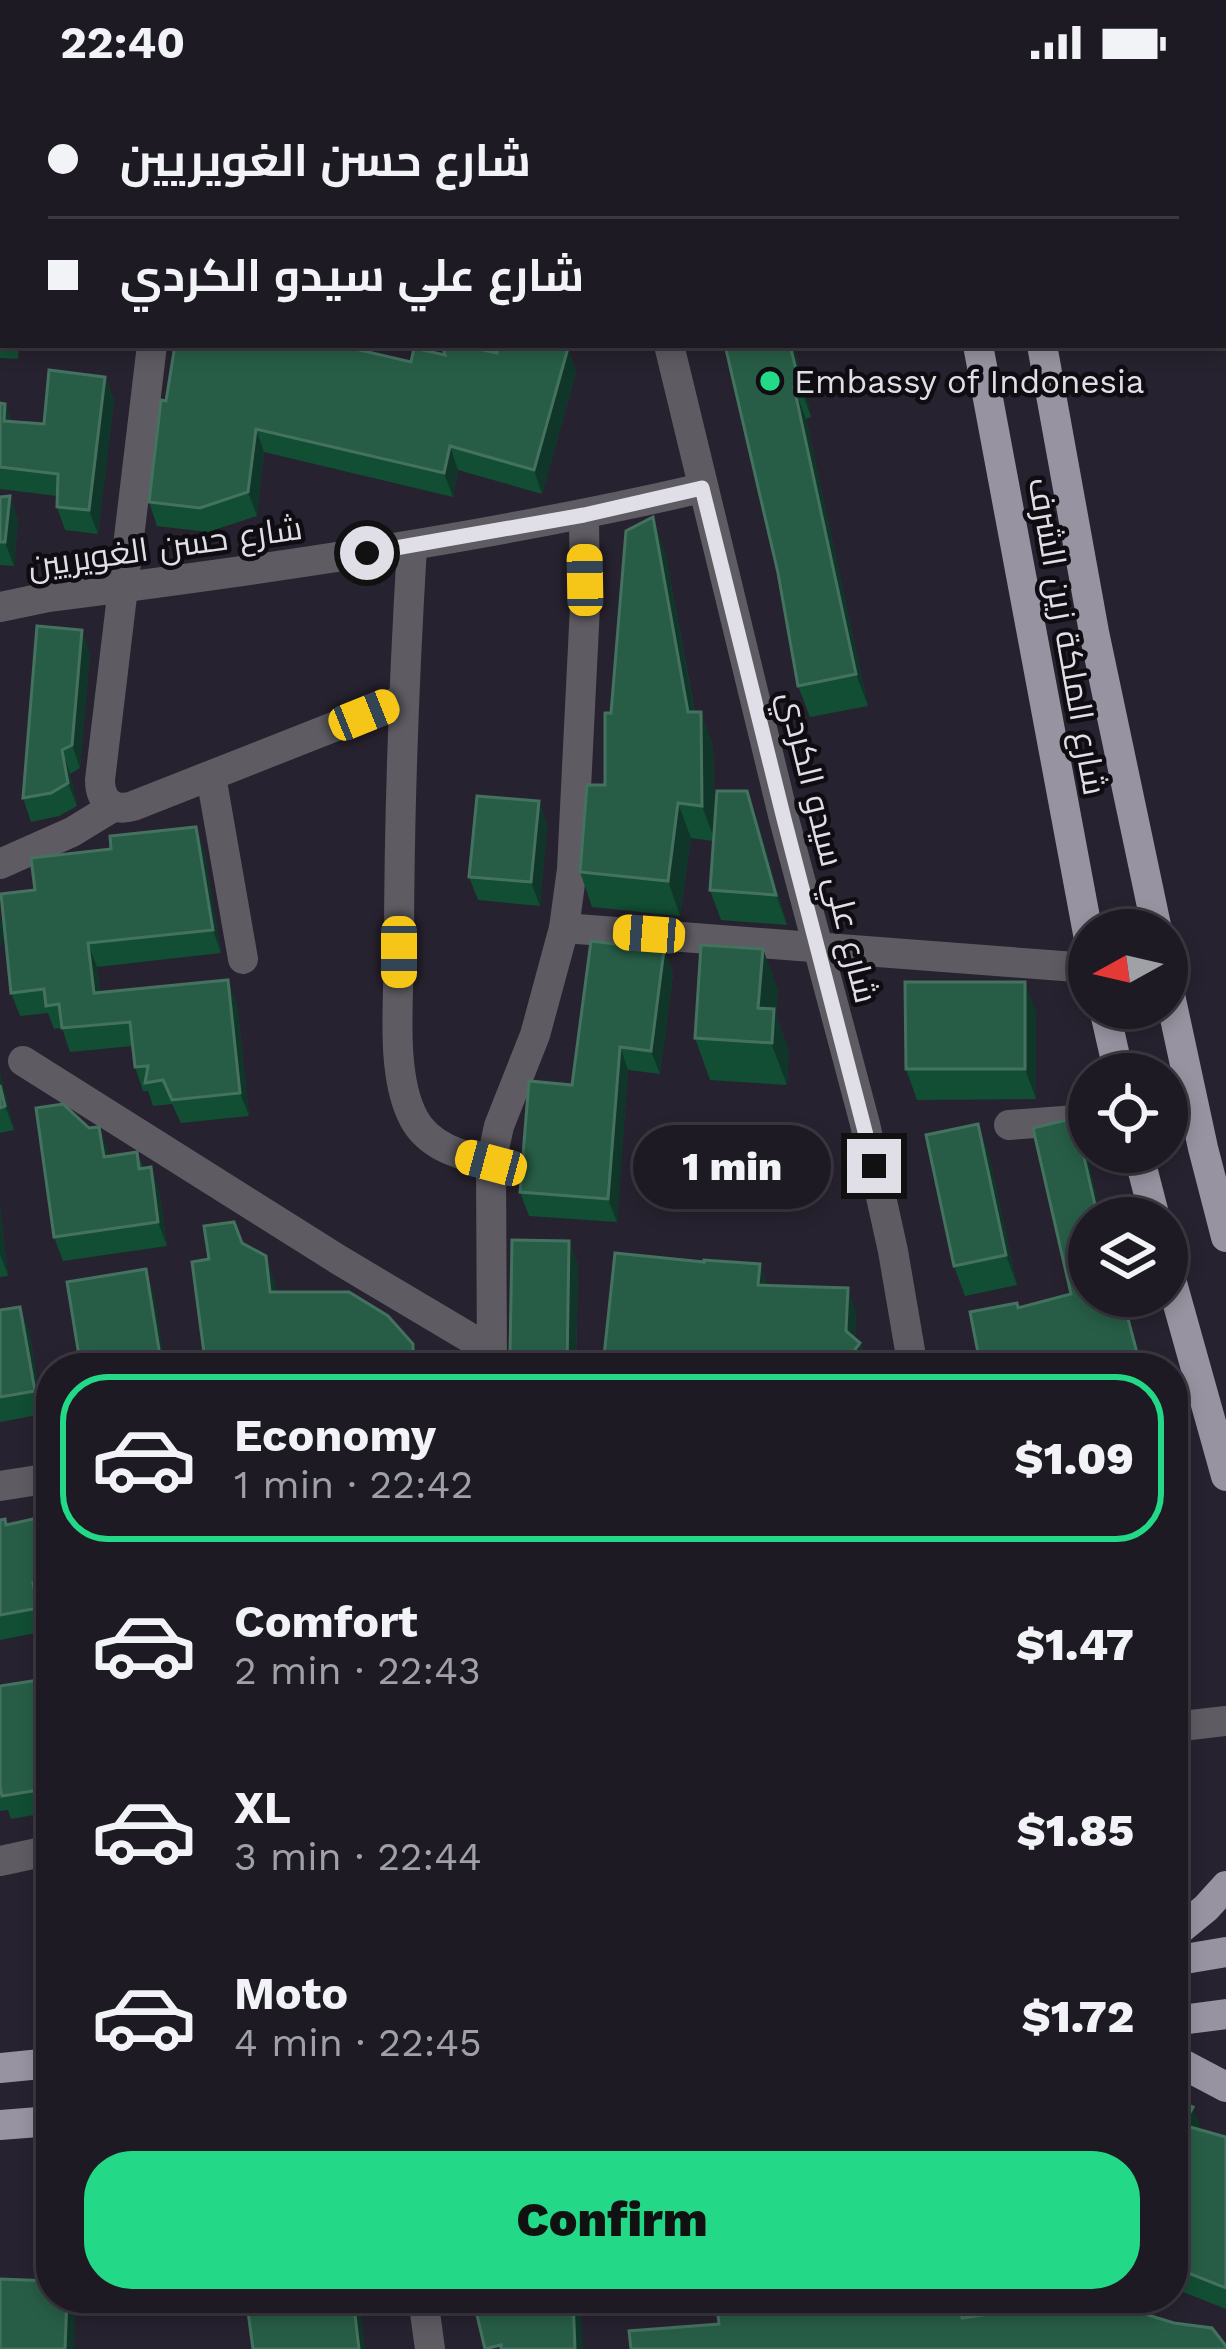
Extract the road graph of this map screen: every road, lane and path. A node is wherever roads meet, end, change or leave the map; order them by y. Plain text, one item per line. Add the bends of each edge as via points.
1 (152, 348) edge
2 (670, 348) edge
3 (979, 348) edge
4 (1043, 348) edge
5 (702, 488) junction
6 (584, 515) junction
7 (412, 547) junction
8 (123, 588) junction
9 (0, 607) edge
10 (402, 700) junction
11 (211, 776) junction
12 (113, 807) junction
13 (0, 864) edge
14 (1083, 909) edge
15 (1153, 909) edge
16 (564, 928) junction
17 (817, 947) junction
18 (243, 959) dead end
19 (1068, 966) edge
20 (1178, 1029) edge
21 (23, 1061) dead end
22 (1068, 1121) edge
23 (1009, 1125) dead end
24 (491, 1163) junction
25 (1226, 1237) edge
26 (1182, 1317) edge
27 (481, 1353) edge
28 (492, 1353) edge
29 (910, 1353) edge
30 (1226, 1476) edge
31 (36, 1480) edge
32 (0, 1486) edge
33 (1226, 1720) edge
34 (1188, 1725) edge
35 (36, 1853) edge
36 (0, 1861) edge
37 (1226, 1886) edge
38 (1188, 1923) edge
39 (1226, 1952) edge
40 (1188, 1958) edge
41 (1226, 2014) edge
42 (1188, 2019) edge
43 (36, 2064) edge
44 (0, 2068) edge
45 (1188, 2068) edge
46 (1226, 2087) edge
47 (36, 2122) edge
48 (0, 2125) edge
49 (424, 2313) edge
50 (430, 2349) edge

1 - 8 street
2 - 5 street, شارع علي سيدو الكردي
3 - 14 main road, شارع الملكة زين الشرف
4 - 15 main road, شارع الملكة زين الشرف
5 - 6 street, شارع حسن الغويريين
5 - 17 street, شارع علي سيدو الكردي
6 - 7 street, شارع حسن الغويريين
6 - 16 street via 582,697
7 - 8 street, شارع حسن الغويريين
7 - 10 street
8 - 9 street, شارع حسن الغويريين
8 - 12 street via 100,780
10 - 11 street
10 - 24 street via 404,1089 424,1134 455,1154
11 - 12 street
11 - 18 street
12 - 13 street
16 - 17 street
16 - 24 street
17 - 19 street
17 - 29 street, شارع علي سيدو الكردي via 865,1124
20 - 25 main road
21 - 27 street
22 - 23 street
24 - 28 street
26 - 30 main road
31 - 32 street
33 - 34 street
35 - 36 street
37 - 38 main road
39 - 40 main road
41 - 42 main road
43 - 44 main road
45 - 46 main road
47 - 48 main road
49 - 50 street

